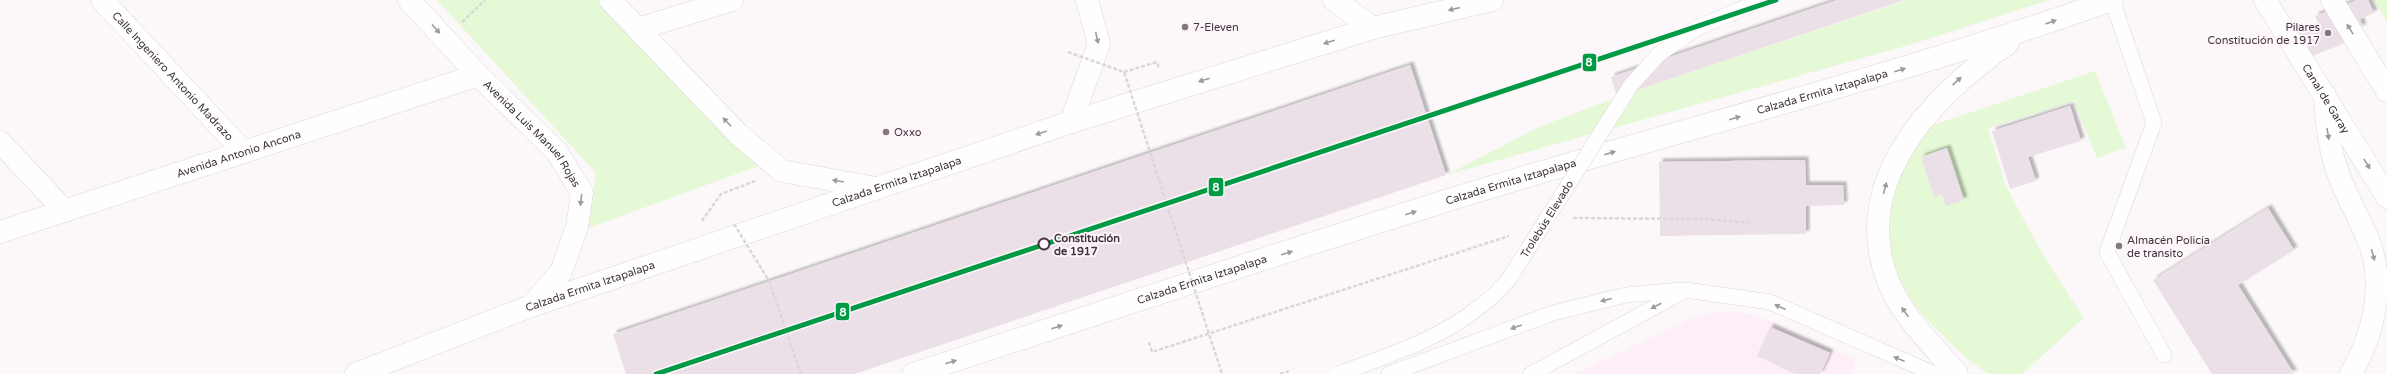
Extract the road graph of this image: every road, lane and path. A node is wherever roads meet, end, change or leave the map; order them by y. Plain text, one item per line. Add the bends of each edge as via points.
1 (102, 0) edge
2 (409, 0) edge
3 (485, 0) edge
4 (610, 0) edge
5 (732, 0) edge
6 (1087, 0) edge
7 (1334, 0) edge
8 (1423, 0) edge
9 (1492, 0) edge
10 (1762, 0) edge
11 (2112, 0) edge
12 (2265, 0) edge
13 (2332, 0) edge
14 (1373, 28) junction
15 (638, 29) junction
16 (2023, 32) junction
17 (444, 39) junction
18 (1068, 52) dead end
19 (2368, 58) junction
20 (1157, 62) dead end
21 (1124, 72) junction
22 (478, 75) junction
23 (2387, 76) edge
24 (2387, 91) edge
25 (2325, 95) junction
26 (1071, 122) junction
27 (0, 142) edge
28 (244, 152) junction
29 (782, 170) junction
30 (876, 188) junction
31 (722, 194) dead end
32 (2387, 197) edge
33 (65, 211) junction
34 (1571, 218) dead end
35 (1748, 223) dead end
36 (734, 224) dead end
37 (0, 232) edge
38 (1511, 235) dead end
39 (1192, 284) junction
40 (1686, 290) junction
41 (531, 306) junction
42 (1209, 334) junction
43 (1149, 342) dead end
44 (2164, 354) dead end
45 (1289, 371) dead end
46 (356, 374) edge
47 (801, 374) edge
48 (913, 374) edge
49 (1222, 374) edge
50 (1280, 374) edge
51 (1338, 374) edge
52 (1389, 374) edge
53 (1531, 374) edge
54 (1935, 374) edge
55 (1957, 374) edge
56 (2351, 374) edge

1 - 28 main road, Calle Ingeniero Antonio Madrazo
2 -> 17 main road, Avenida Luis Manuel Rojas
3 - 17 path
4 - 15 main road
5 - 15 main road
6 -> 26 main road via 1099,44
7 - 14 main road
8 - 14 main road
9 -> 14 main road, Calzada Ermita Iztapalapa
10 - 51 lane, Trolebús Elevado, bridge via 1697,28 1659,54 1631,85 1508,279 1482,305 1448,328 1404,350
16 -> 11 main road, Calzada Ermita Iztapalapa
11 - 44 lane via 2154,123 2107,252
12 - 25 main road, Canal de Garay
19 -> 13 main road
14 -> 26 main road, Calzada Ermita Iztapalapa
29 -> 15 main road via 738,134
39 -> 16 main road, Calzada Ermita Iztapalapa via 1478,191
55 -> 16 main road via 1903,309 1888,282 1880,242 1882,202 1894,164 1923,119 1963,76
17 - 22 main road, Avenida Luis Manuel Rojas
18 - 21 path, bridge
19 - 23 main road
19 - 24 main road
20 - 21 path
21 - 39 path, bridge
22 - 28 main road, Avenida Antonio Ancona
22 -> 41 main road, Avenida Luis Manuel Rojas via 557,152 582,193 577,227 562,272
25 -> 32 main road, Canal de Garay
25 -> 56 main road via 2327,127 2337,172 2368,239 2377,276 2374,317
26 -> 30 main road, Calzada Ermita Iztapalapa
27 - 33 main road
28 - 33 main road, Avenida Antonio Ancona
30 -> 29 main road
29 - 31 path
30 - 41 main road, Calzada Ermita Iztapalapa
33 - 37 main road, Avenida Antonio Ancona
34 - 35 path via 1709,219
36 - 47 path, bridge via 769,281
38 - 42 path
39 - 42 path, bridge
48 -> 39 main road, Calzada Ermita Iztapalapa
40 -> 52 lane via 1626,295 1553,314
40 -> 53 lane
54 -> 40 lane via 1770,302
41 - 46 main road, Calzada Ermita Iztapalapa
42 - 43 path via 1152,352
42 - 49 path, bridge
45 - 50 path

